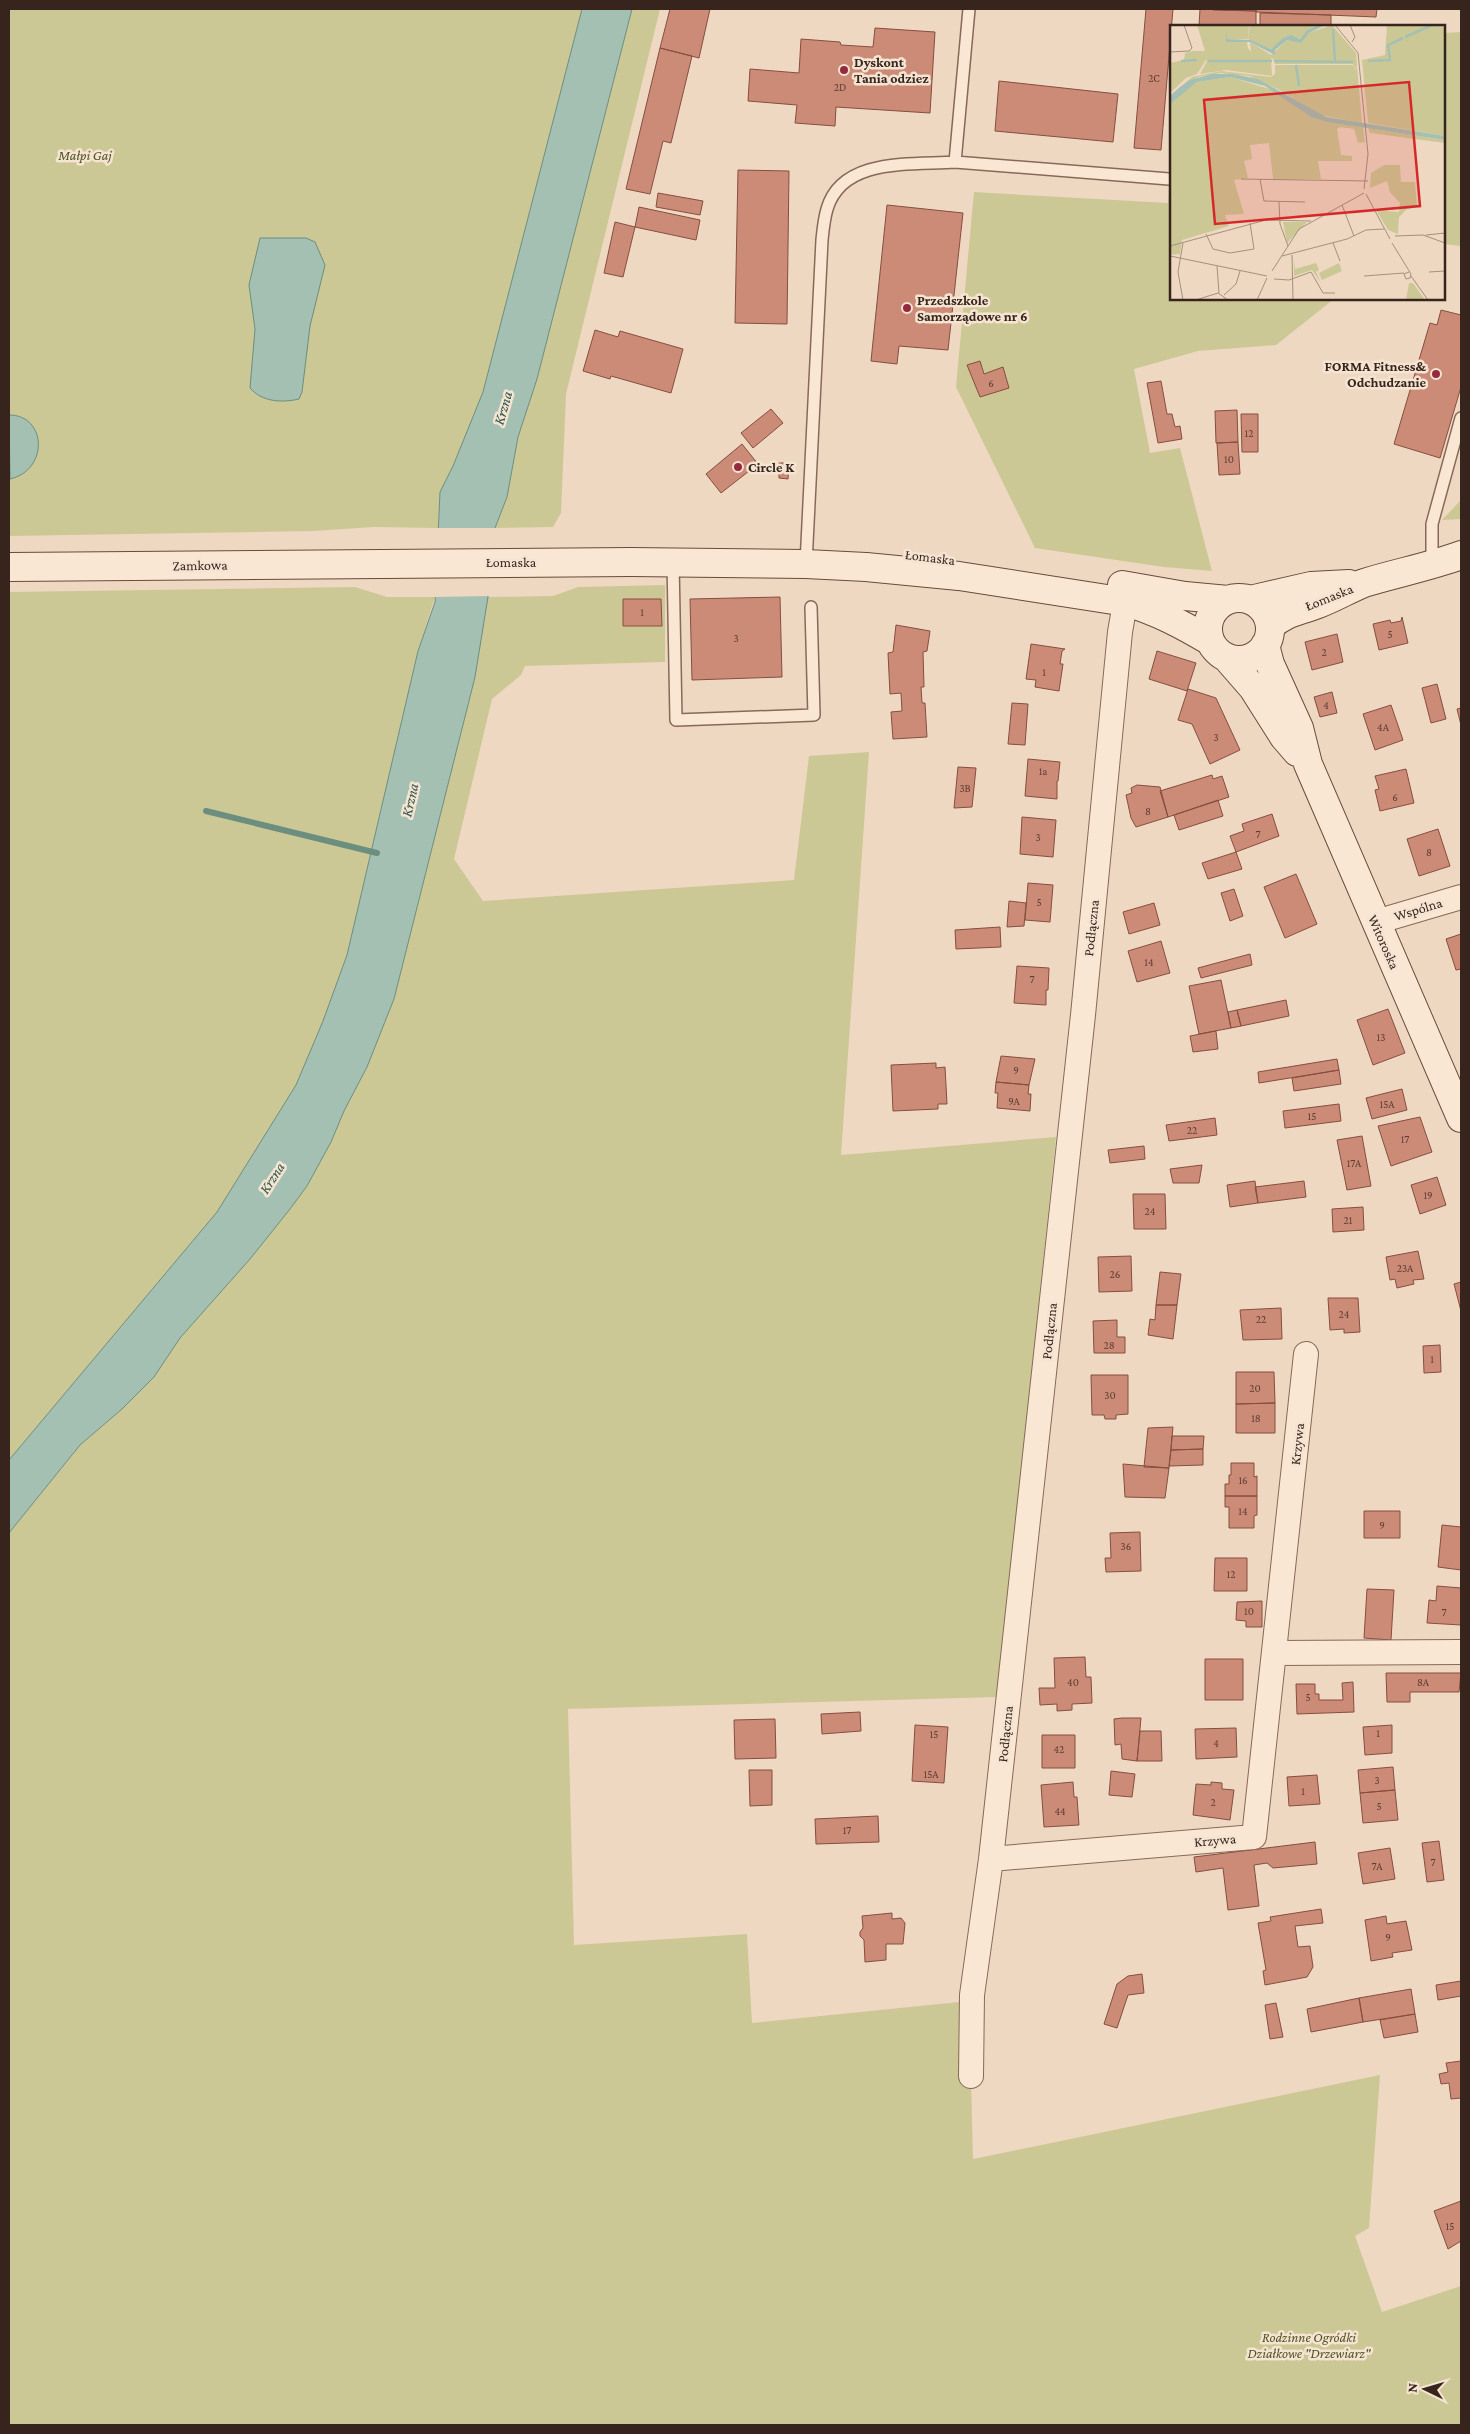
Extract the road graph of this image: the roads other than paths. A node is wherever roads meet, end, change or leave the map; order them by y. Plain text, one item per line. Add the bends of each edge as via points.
1 (969, 9) edge
2 (955, 162) junction
3 (1169, 179) dead end
4 (1461, 418) edge
5 (1461, 555) edge
6 (806, 556) junction
7 (631, 562) junction
8 (673, 562) junction
9 (391, 563) joint
10 (9, 566) edge
11 (1432, 566) junction
12 (1363, 584) junction
13 (1127, 594) junction
14 (1239, 600) junction
15 (811, 607) dead end
16 (1268, 636) junction
17 (1218, 649) junction
18 (1308, 764) junction
19 (1461, 896) edge
20 (1376, 922) junction
21 (1461, 1118) edge
22 (1306, 1354) dead end
23 (1461, 1652) edge
24 (1275, 1653) junction
25 (991, 1859) junction
26 (971, 2076) dead end

1 - 2 lane
2 - 3 lane
2 - 6 lane via 867,169 847,180 835,192 827,209 822,240
4 - 11 lane via 1432,524
5 - 11 main road, Łomaska
6 - 7 main road, Łomaska via 729,548
6 - 8 main road, Łomaska
6 - 13 main road, Łomaska via 866,567
7 - 8 main road, Łomaska
7 - 9 main road, Łomaska
8 - 15 lane via 676,720 814,715
9 - 10 main road, Zamkowa
11 - 12 main road, Łomaska
12 - 14 main road, Łomaska via 1311,586
12 - 16 main road, Łomaska via 1280,617
13 - 14 main road, Łomaska
13 - 17 main road, Witoroska
13 - 25 street, Podłączna via 1120,632 1083,1015
14 - 16 main road, Witoroska via 1266,613
14 - 17 main road via 1215,609 1210,616 1208,625
16 - 17 main road, Witoroska via 1251,657 1239,660
16 - 18 main road, Witoroska via 1270,664 1299,728
17 - 18 main road, Witoroska via 1253,688 1284,737
18 - 20 main road, Witoroska
19 - 20 street, Wspólna
20 - 21 main road, Witoroska
22 - 24 street, Krzywa
23 - 24 street
24 - 25 street, Krzywa via 1254,1836
25 - 26 street, Podłączna via 972,1995

